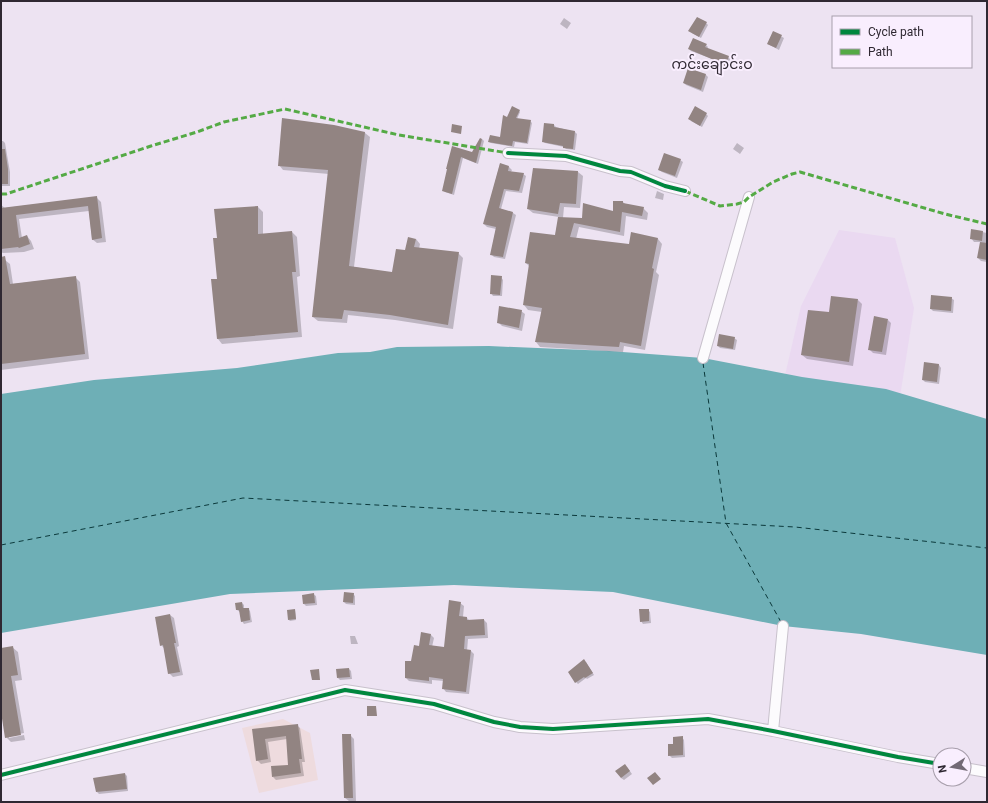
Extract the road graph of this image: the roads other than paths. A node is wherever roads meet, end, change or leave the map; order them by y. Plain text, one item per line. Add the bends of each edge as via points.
1 (508, 153) dead end
2 (685, 191) dead end
3 (748, 197) dead end
4 (703, 358) dead end
5 (783, 626) dead end
6 (773, 731) junction
7 (932, 763) edge
8 (972, 769) edge
9 (987, 772) edge
10 (1, 775) edge

1 - 2 street via 566,156 632,172 665,186
3 - 4 street
5 - 6 street
6 - 7 street
6 - 10 street via 708,719 553,729 520,727 434,704 345,690
8 - 9 street

